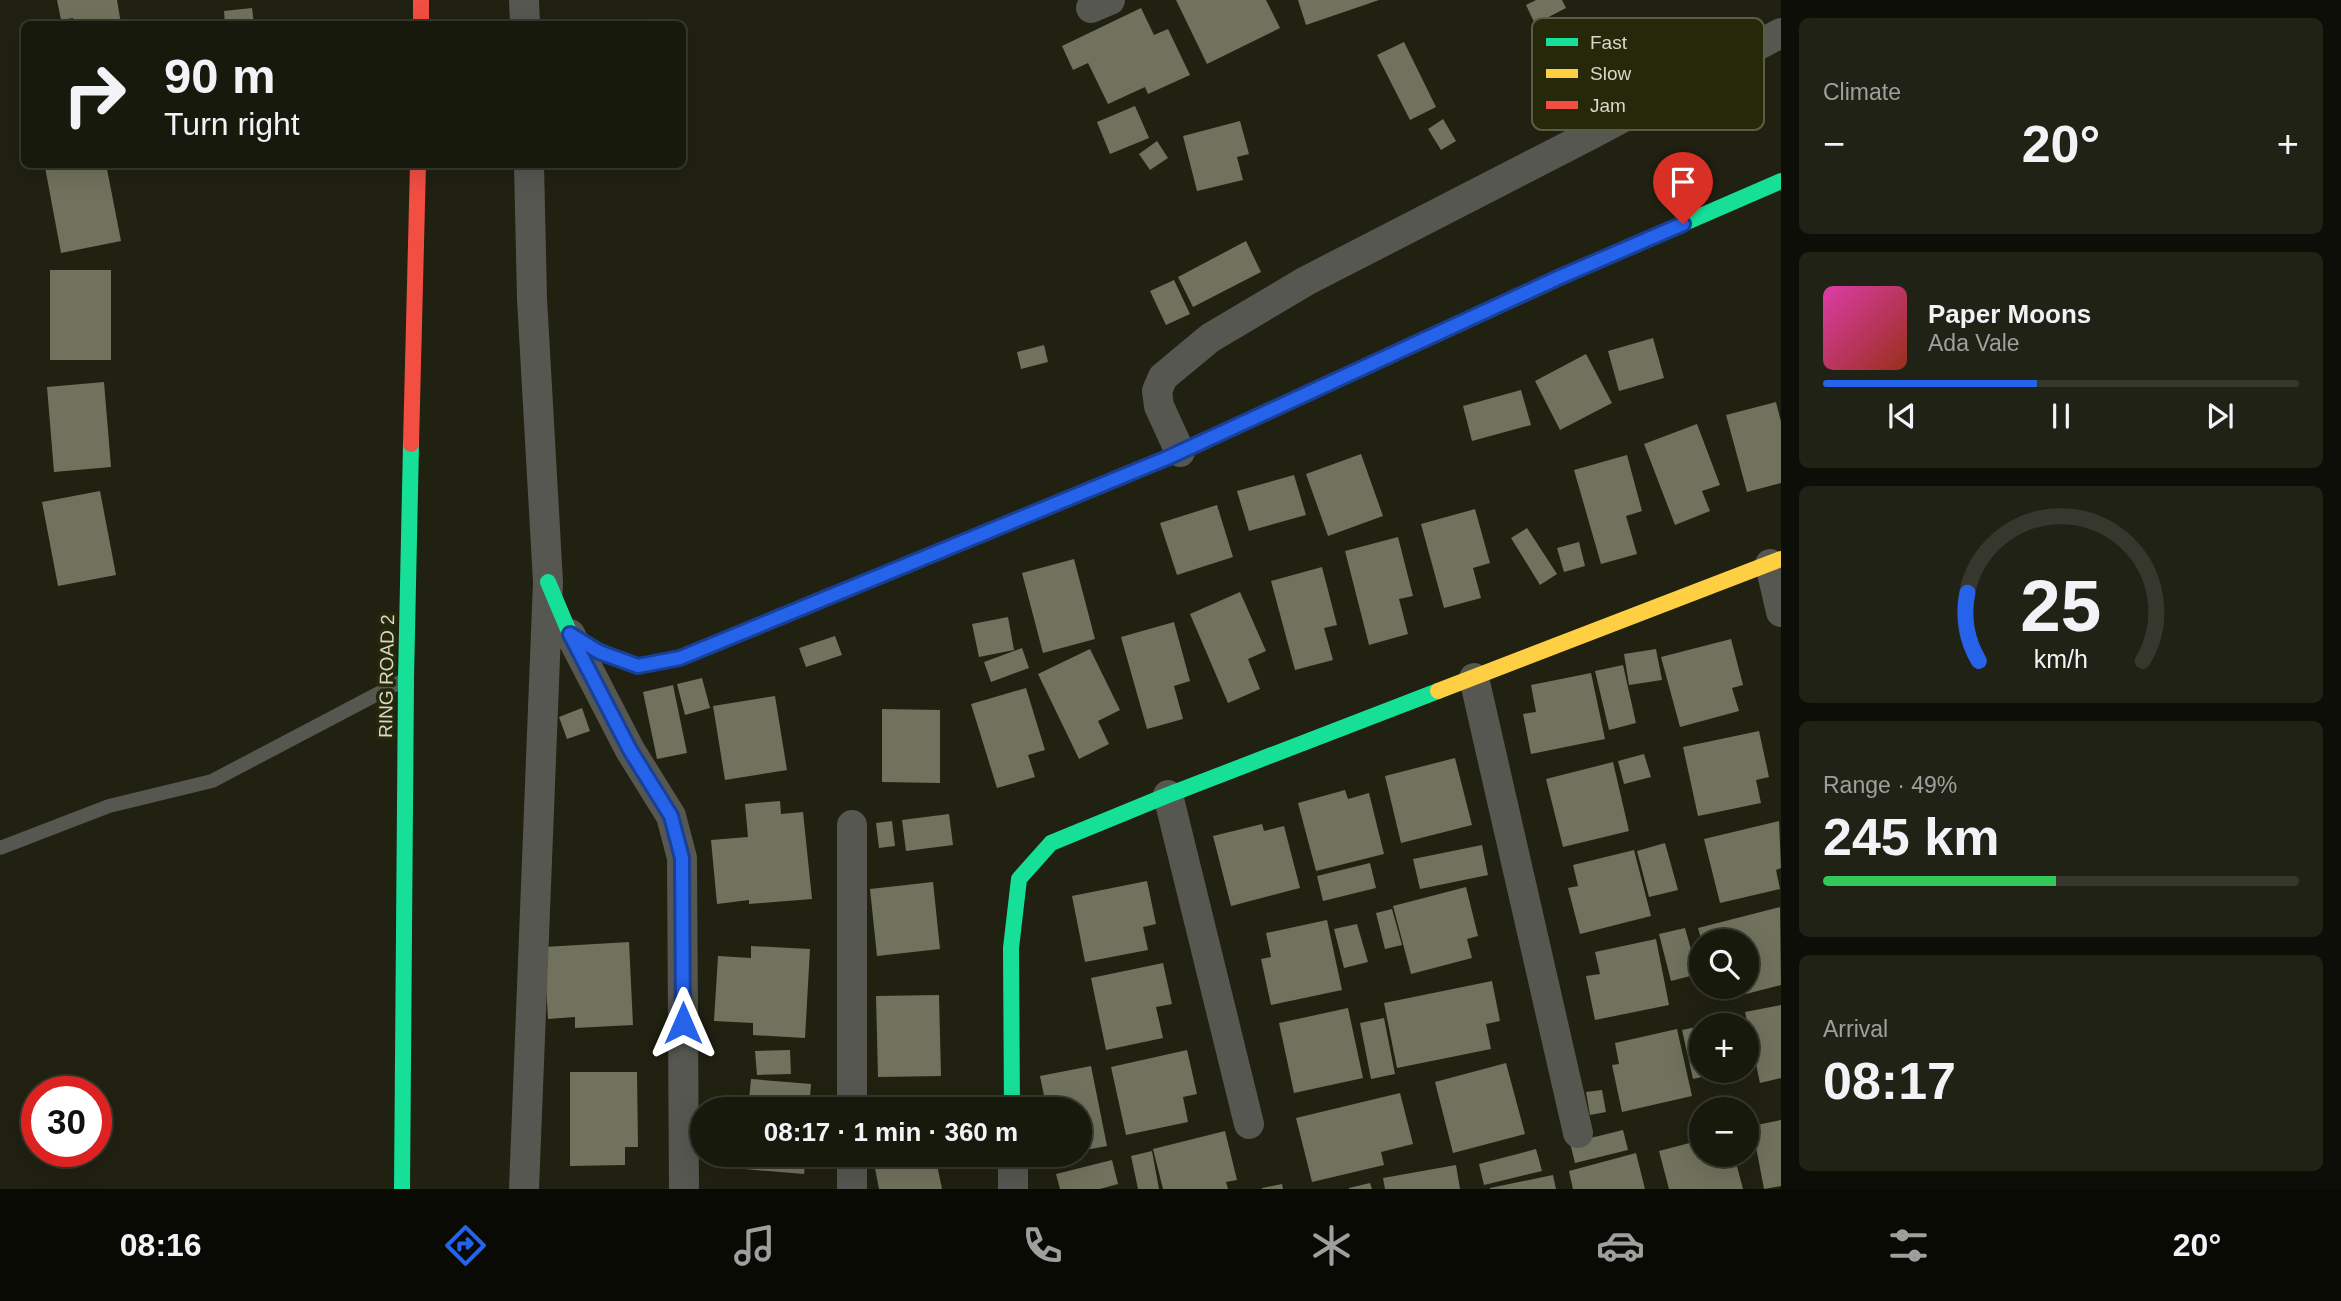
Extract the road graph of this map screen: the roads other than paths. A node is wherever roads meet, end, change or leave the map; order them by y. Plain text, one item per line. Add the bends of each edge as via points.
1 (421, 0) edge
2 (524, 0) edge
3 (421, 21) edge
4 (525, 21) edge
5 (1781, 33) edge
6 (1764, 42) edge
7 (1598, 130) edge
8 (418, 168) edge
9 (528, 168) edge
10 (1781, 181) edge
11 (1180, 452) junction
12 (1775, 562) edge
13 (548, 582) junction
14 (1781, 612) edge
15 (570, 634) junction
16 (406, 678) junction
17 (1474, 678) junction
18 (1168, 795) junction
19 (852, 825) dead end
20 (0, 848) edge
21 (852, 1097) edge
22 (1013, 1097) edge
23 (1249, 1124) dead end
24 (1578, 1133) dead end
25 (852, 1167) edge
26 (1013, 1167) edge
27 (402, 1189) edge
28 (524, 1189) edge
29 (684, 1189) edge
30 (852, 1189) edge
31 (1013, 1189) edge

1 - 3 street
2 - 4 street
5 - 6 street
7 - 11 street via 1306,281 1210,338 1163,377 1157,391
8 - 16 street, RING ROAD 2
9 - 13 street
10 - 11 street
11 - 15 street via 680,658 638,666 599,652
12 - 14 street
12 - 17 street
13 - 15 street
13 - 28 street
15 - 29 street via 630,750 671,816 682,858
16 - 20 lane via 212,780 109,806
16 - 27 street, RING ROAD 2
17 - 18 street
17 - 24 street
18 - 22 street via 1051,843 1019,879 1011,948
18 - 23 street
19 - 21 street
25 - 30 street
26 - 31 street

